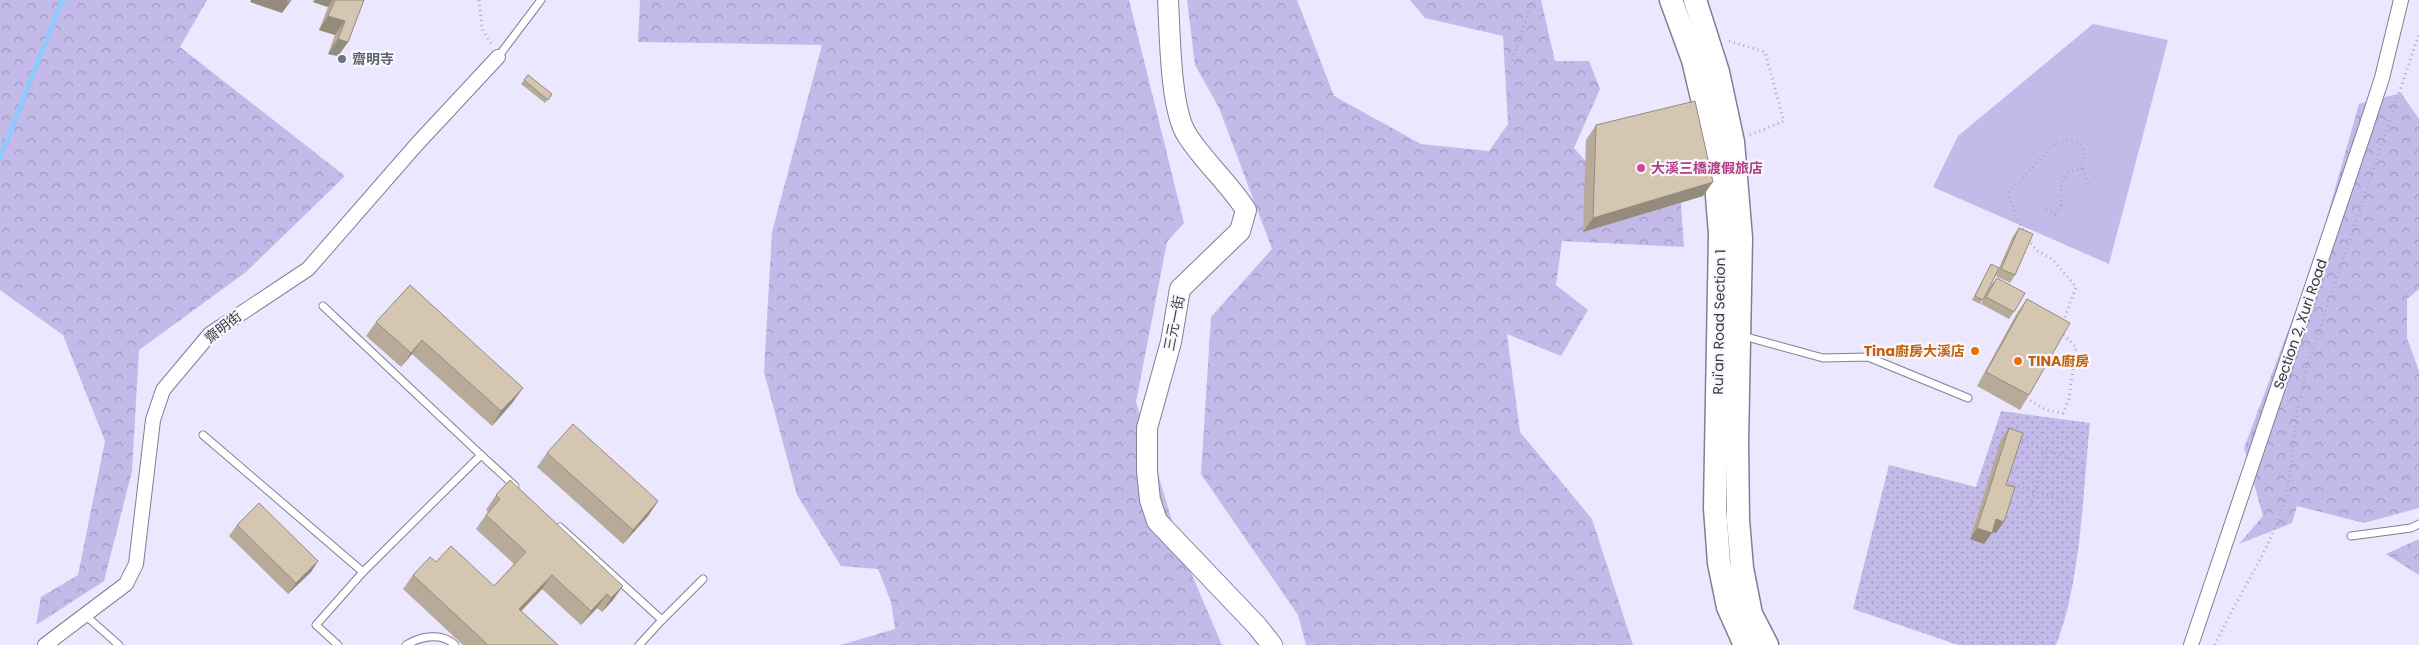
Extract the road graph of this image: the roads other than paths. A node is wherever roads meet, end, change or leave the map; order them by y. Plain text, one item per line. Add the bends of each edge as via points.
1 (541, 0) edge
2 (1168, 0) edge
3 (1671, 0) edge
4 (1694, 0) edge
5 (2402, 0) edge
6 (498, 57) joint
7 (323, 306) dead end
8 (1730, 336) junction
9 (1968, 398) dead end
10 (203, 435) dead end
11 (481, 455) junction
12 (524, 495) edge
13 (554, 521) edge
14 (2419, 524) edge
15 (2351, 536) dead end
16 (363, 572) junction
17 (703, 579) dead end
18 (85, 615) junction
19 (662, 620) junction
20 (45, 645) edge
21 (119, 645) edge
22 (338, 645) edge
23 (406, 645) edge
24 (455, 645) edge
25 (639, 645) edge
26 (1272, 645) edge
27 (1745, 645) edge
28 (1767, 645) edge
29 (2191, 645) edge

1 - 6 lane
2 - 26 street, 三元一街 via 1175,98 1186,134 1246,210 1240,231 1180,289 1171,342 1147,428 1150,500 1157,521
3 - 8 main road, Rui'an Road Section 1 via 1693,60 1713,145
4 - 8 main road, Rui'an Road Section 1 via 1718,72 1734,142 1741,238
5 - 29 street, Section 2, Xuri Road via 2366,127
6 - 18 street, 齋明街 via 308,269 210,334 163,390 153,420 136,564 126,584
7 - 11 lane
8 - 9 lane via 1822,358 1868,357
8 - 27 main road, Rui'an Road Section 1 via 1715,508 1719,563 1728,607
8 - 28 main road, Rui'an Road Section 1 via 1742,568 1751,614
10 - 16 lane
11 - 12 lane
11 - 16 lane
13 - 19 lane
14 - 15 lane via 2411,528
16 - 22 lane via 316,625
17 - 19 lane
18 - 20 street, 齋明街
18 - 21 lane
19 - 25 lane
23 - 24 lane via 430,636 448,638

